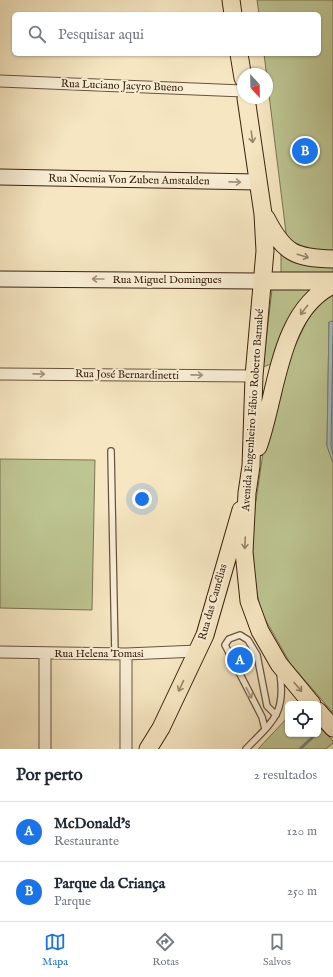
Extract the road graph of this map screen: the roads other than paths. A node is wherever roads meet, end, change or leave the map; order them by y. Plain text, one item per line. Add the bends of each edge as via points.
1 (228, 0) edge
2 (231, 0) edge
3 (233, 12) edge
4 (239, 56) edge
5 (241, 68) edge
6 (0, 81) edge
7 (237, 91) edge
8 (247, 104) edge
9 (0, 177) edge
10 (258, 182) junction
11 (263, 214) junction
12 (333, 259) edge
13 (0, 279) edge
14 (263, 281) junction
15 (333, 281) edge
16 (333, 285) edge
17 (0, 374) edge
18 (254, 376) junction
19 (111, 451) dead end
20 (251, 466) junction
21 (247, 493) junction
22 (198, 651) junction
23 (0, 652) edge
24 (45, 654) junction
25 (120, 654) junction
26 (279, 664) junction
27 (310, 701) edge
28 (321, 714) edge
29 (276, 715) junction
30 (333, 728) edge
31 (265, 729) junction
32 (45, 749) edge
33 (126, 749) edge
34 (148, 749) edge
35 (246, 749) edge

1 - 2 street
2 - 3 main road
4 - 5 main road
6 - 7 street, Rua Luciano Jacyro Bueno
8 -> 10 main road, Avenida Engenheiro Fábio Roberto Barnabé
9 -> 10 main road, Rua Noemia Von Zuben Amstalden
10 - 11 main road, Avenida Engenheiro Fábio Roberto Barnabé
11 -> 12 main road via 277,240 292,252 312,259
11 - 14 main road, Avenida Engenheiro Fábio Roberto Barnabé
14 -> 13 main road, Rua Miguel Domingues
14 - 15 main road, Rua Miguel Domingues
14 - 18 main road, Avenida Engenheiro Fábio Roberto Barnabé
16 -> 20 main road via 314,298 300,316 289,338 261,440
17 -> 18 street, Rua José Bernardinetti
18 - 20 main road, Avenida Engenheiro Fábio Roberto Barnabé
19 - 25 lane
20 - 21 main road, Avenida Engenheiro Fábio Roberto Barnabé
21 - 22 main road, Rua das Camélias
21 -> 26 main road, Avenida Engenheiro Fábio Roberto Barnabé via 244,552 248,601 260,631
22 - 25 street, Rua Helena Tomasi
22 -> 34 main road, Rua das Camélias via 161,728
23 - 24 street, Rua Helena Tomasi
24 - 25 street, Rua Helena Tomasi
24 - 32 street
25 - 33 street
26 -> 27 main road, Avenida Engenheiro Fábio Roberto Barnabé
26 - 29 lane via 282,695
28 - 30 main road
29 - 31 lane
29 -> 31 lane via 267,706 257,656 248,640 240,635 229,639 224,646 262,717
31 - 35 lane

